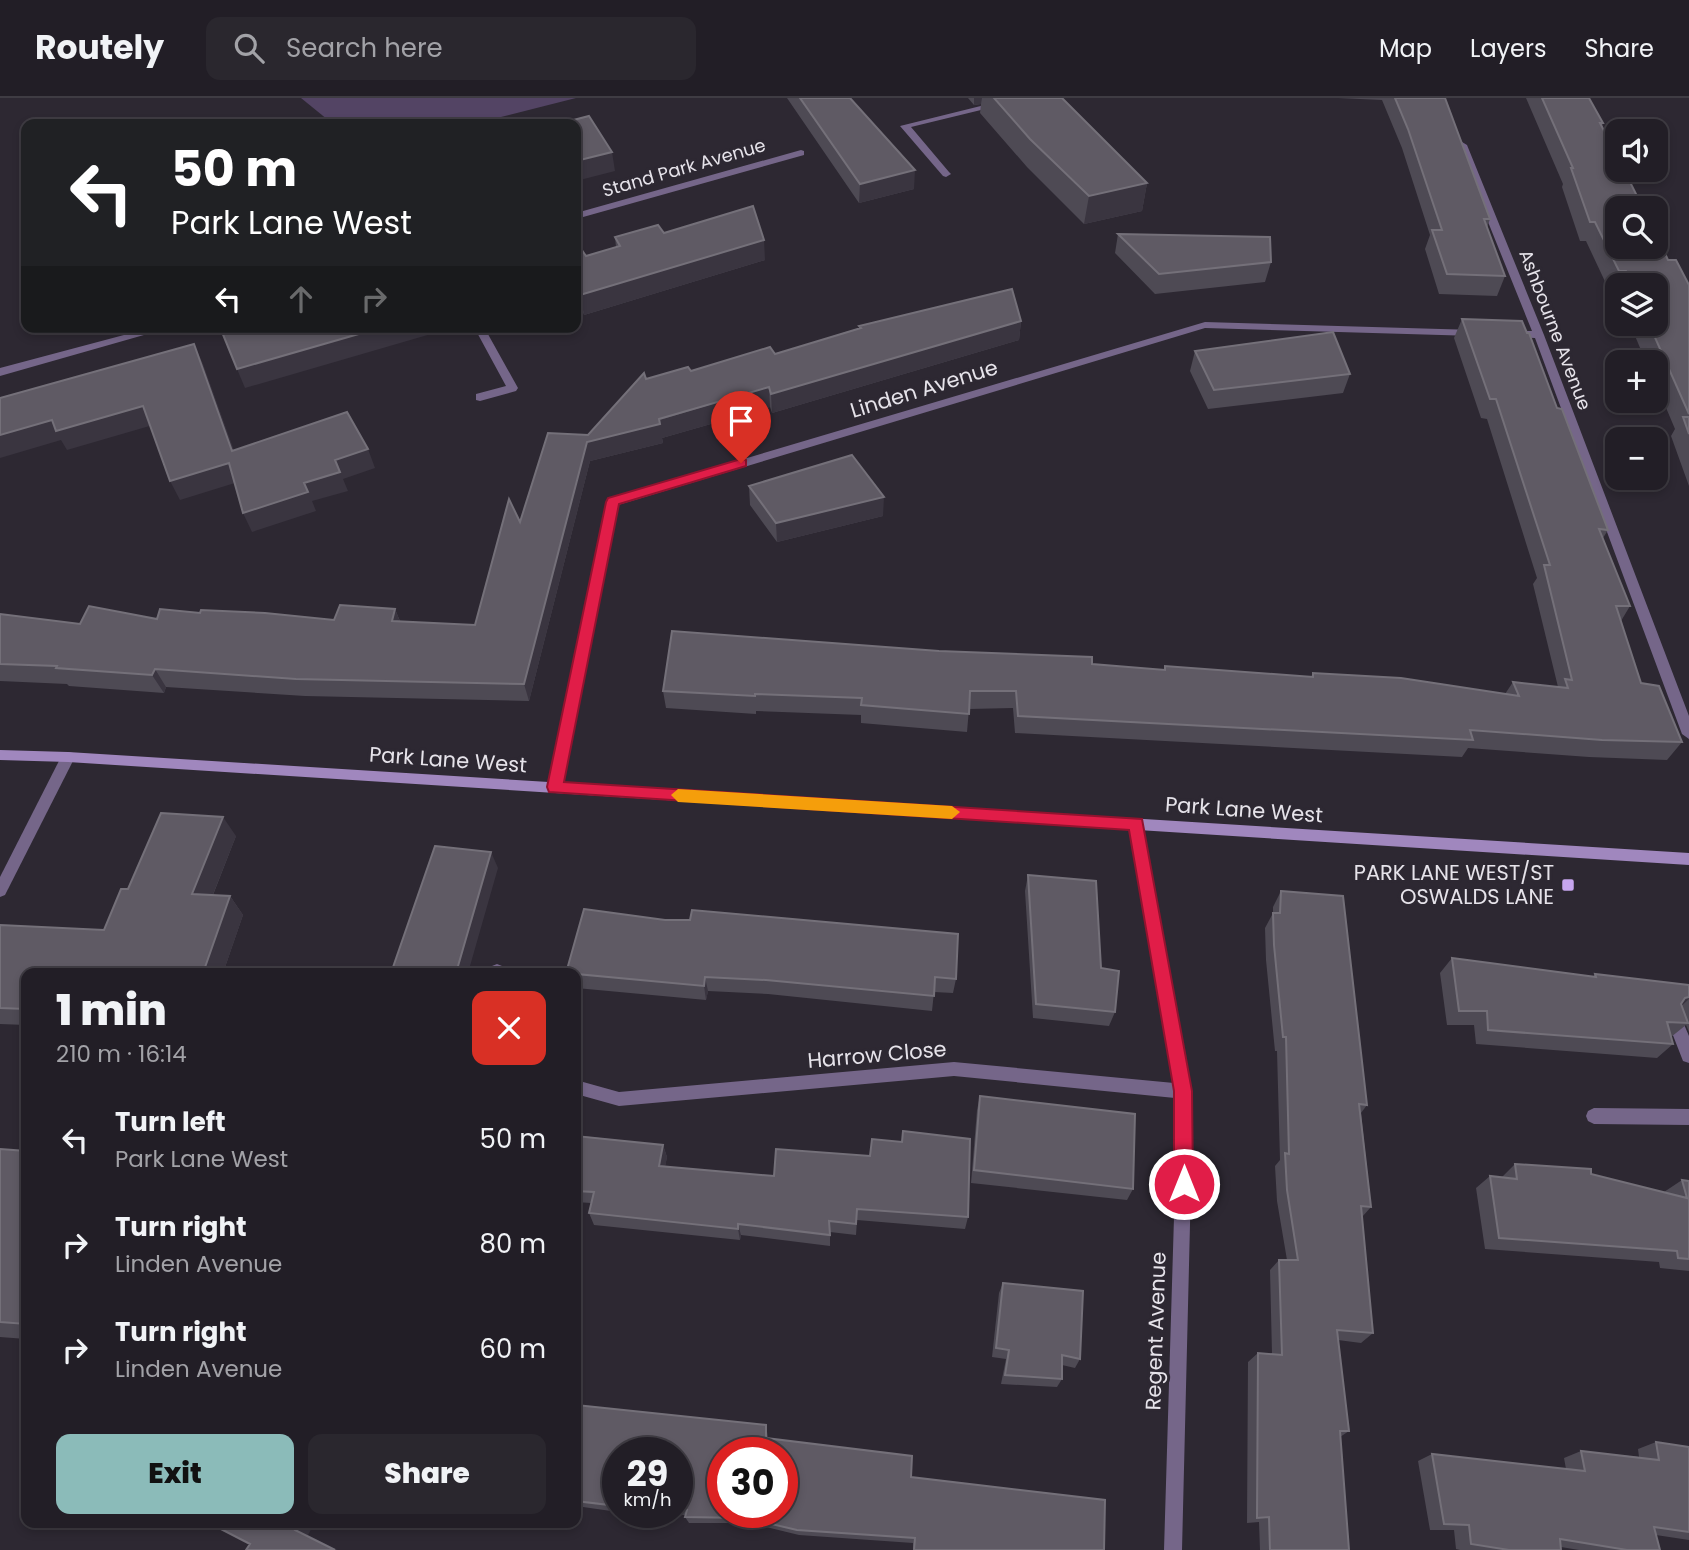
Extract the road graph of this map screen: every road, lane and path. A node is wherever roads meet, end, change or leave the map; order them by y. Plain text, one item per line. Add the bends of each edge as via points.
1 (1025, 98) edge
2 (1458, 135) edge
3 (802, 153) dead end
4 (946, 174) dead end
5 (581, 215) edge
6 (145, 333) edge
7 (482, 333) edge
8 (1483, 334) edge
9 (1497, 334) edge
10 (1539, 335) junction
11 (0, 372) edge
12 (481, 397) dead end
13 (1689, 734) edge
14 (0, 755) edge
15 (68, 757) junction
16 (555, 787) junction
17 (1136, 824) junction
18 (1689, 859) edge
19 (0, 891) edge
20 (1675, 1020) edge
21 (1689, 1056) edge
22 (581, 1089) edge
23 (1183, 1091) junction
24 (1594, 1116) dead end
25 (1689, 1117) edge
26 (1173, 1550) edge

1 - 4 street via 905,126
2 - 10 street, Ashbourne Avenue
3 - 5 street, Stand Park Avenue
6 - 11 street
7 - 12 street via 512,388
8 - 16 street, Linden Avenue via 1205,325 612,502
9 - 10 street
10 - 13 street, Ashbourne Avenue
14 - 15 street, Park Lane West
15 - 16 street, Park Lane West
15 - 19 street
16 - 17 street, Park Lane West
17 - 18 street, Park Lane West
17 - 23 street, Regent Avenue
20 - 21 street
22 - 23 street, Harrow Close via 619,1100 954,1069
23 - 26 street, Regent Avenue
24 - 25 street

